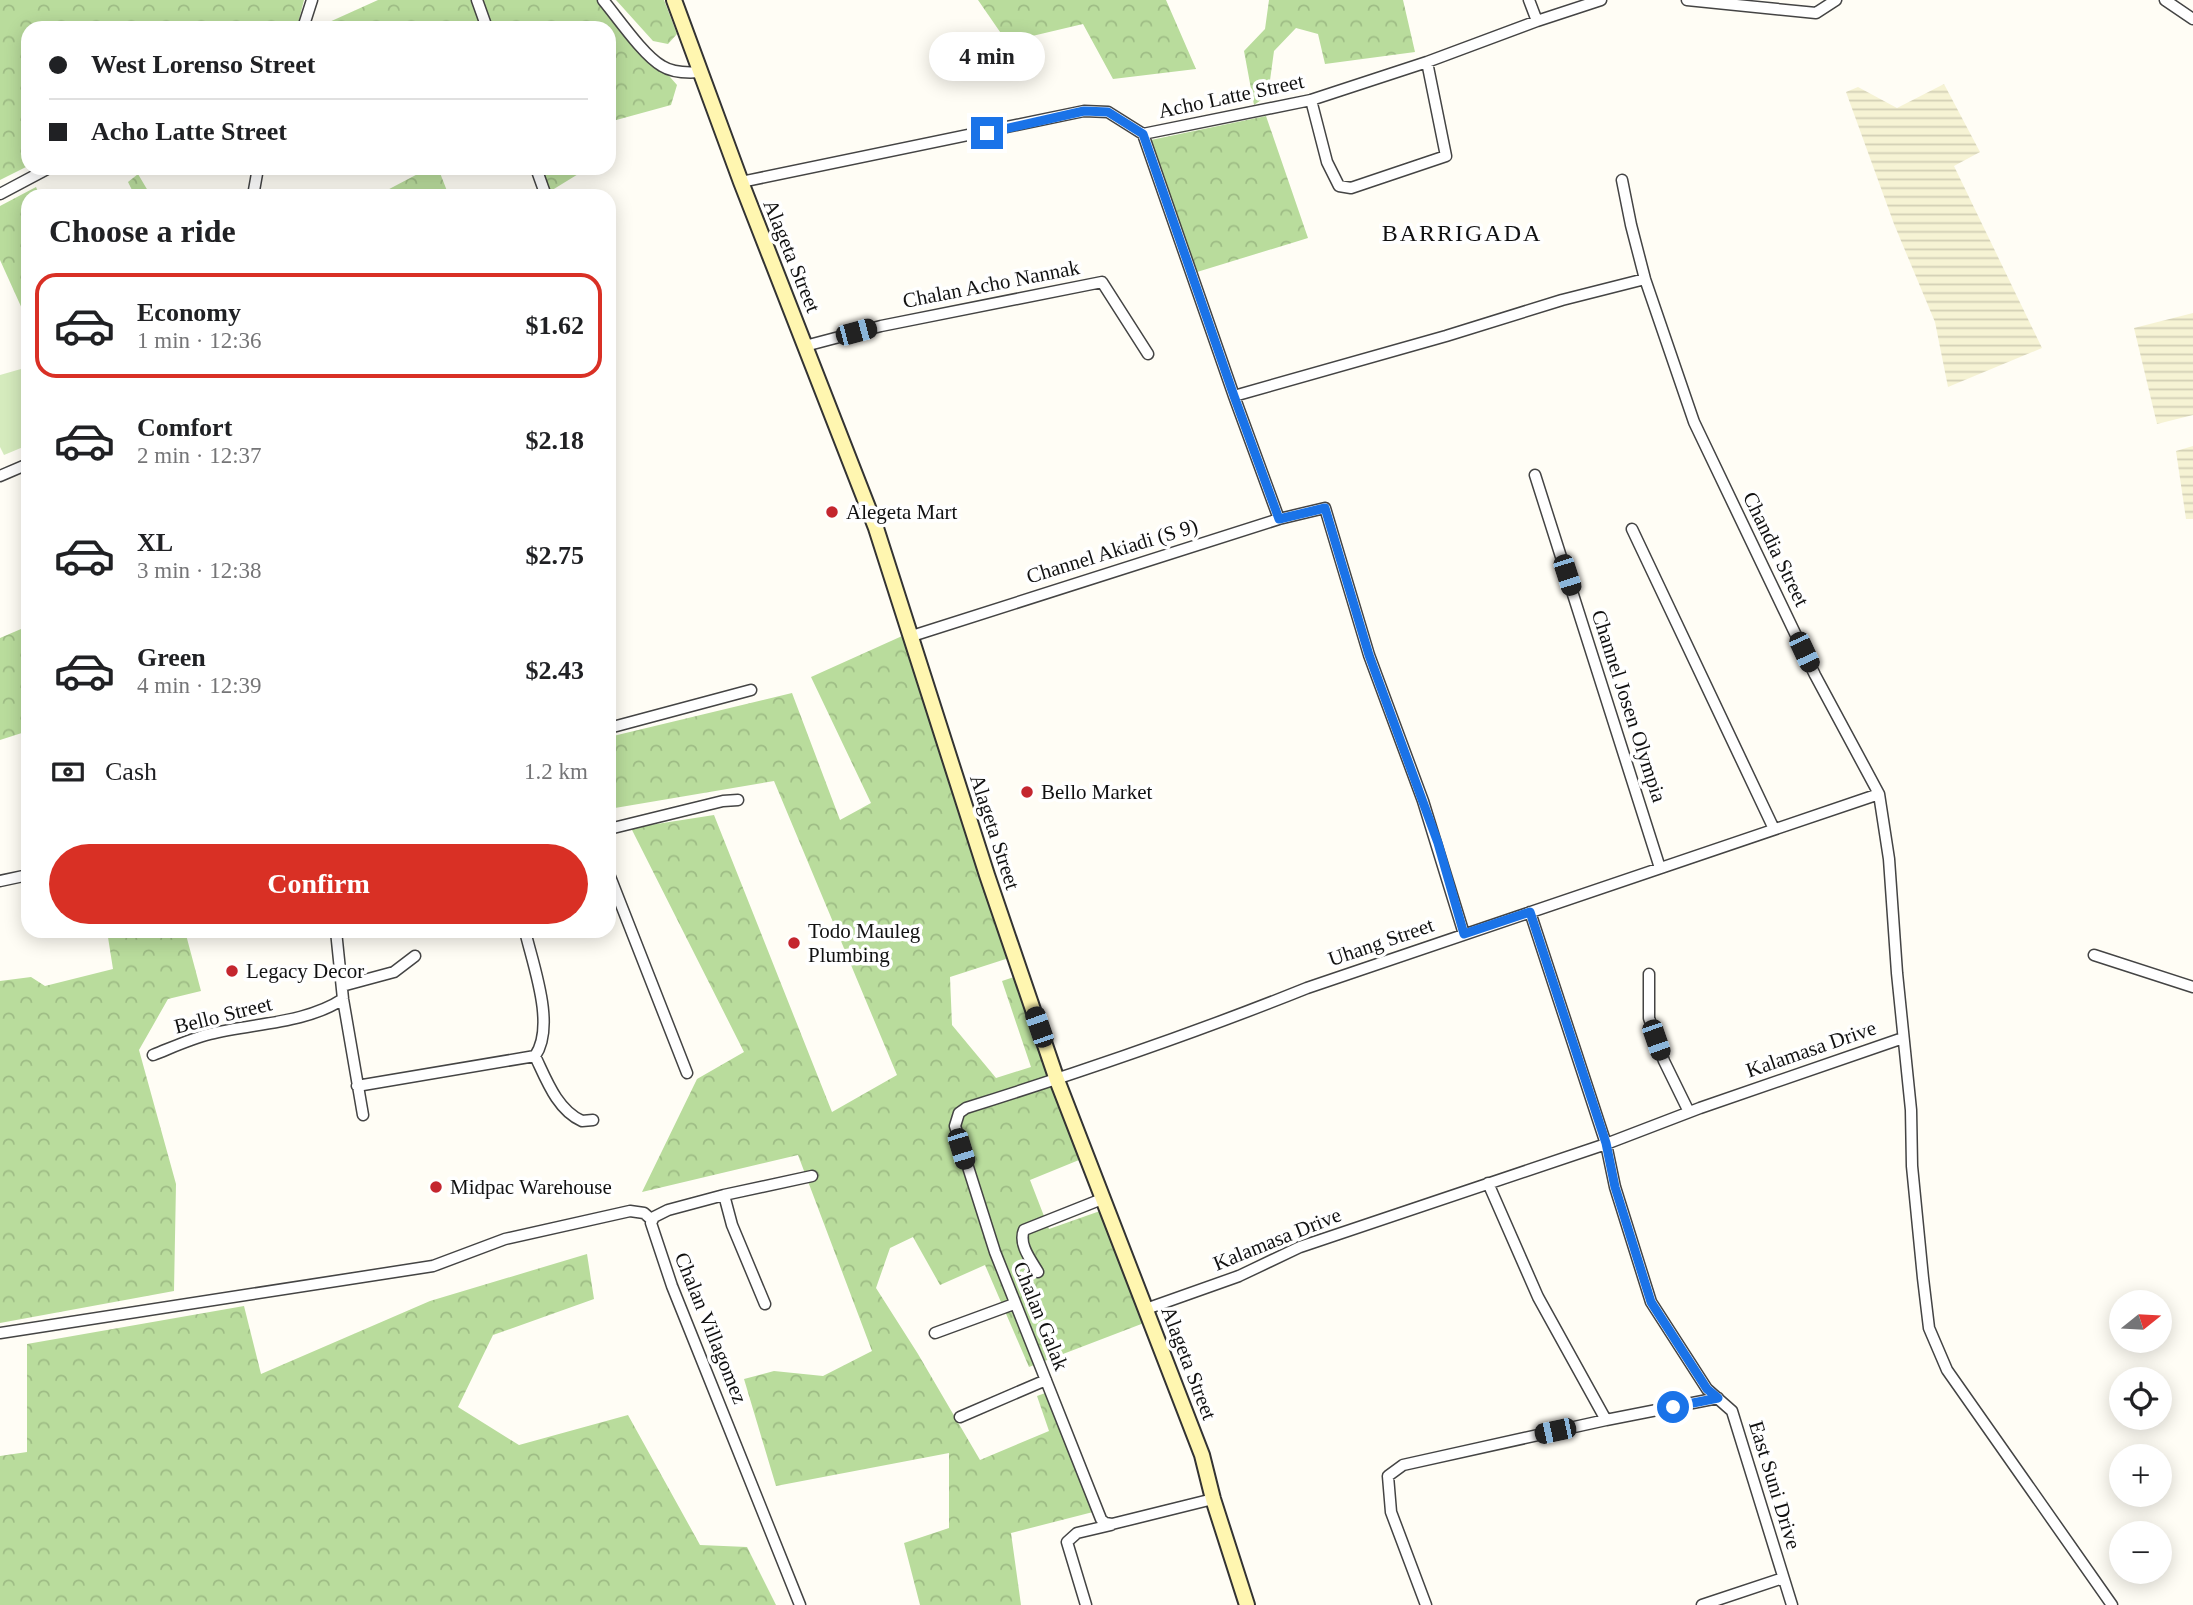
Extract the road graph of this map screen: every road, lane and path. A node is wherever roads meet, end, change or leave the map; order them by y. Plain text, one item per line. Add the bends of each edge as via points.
1 (312, 0) edge
2 (477, 0) edge
3 (603, 0) edge
4 (674, 0) edge
5 (1529, 0) edge
6 (1601, 0) edge
7 (1687, 0) edge
8 (1836, 0) edge
9 (2165, 0) edge
10 (2193, 19) edge
11 (305, 21) edge
12 (484, 21) edge
13 (1537, 21) junction
14 (1427, 62) junction
15 (700, 72) junction
16 (1311, 100) junction
17 (1143, 134) junction
18 (36, 175) edge
19 (1622, 180) dead end
20 (741, 182) junction
21 (0, 194) edge
22 (1645, 279) junction
23 (805, 346) junction
24 (1148, 354) dead end
25 (1234, 396) junction
26 (21, 467) edge
27 (1535, 475) dead end
28 (0, 476) edge
29 (1279, 519) junction
30 (1632, 529) dead end
31 (912, 636) junction
32 (751, 690) dead end
33 (616, 725) edge
34 (1879, 794) junction
35 (738, 800) dead end
36 (616, 827) edge
37 (1774, 829) junction
38 (1660, 868) junction
39 (21, 876) edge
40 (0, 881) edge
41 (616, 889) edge
42 (1530, 912) junction
43 (1464, 934) junction
44 (337, 938) edge
45 (526, 938) edge
46 (415, 956) dead end
47 (2094, 956) dead end
48 (1649, 974) dead end
49 (342, 986) junction
50 (2193, 987) edge
51 (342, 999) junction
52 (1903, 1038) junction
53 (153, 1055) dead end
54 (535, 1056) junction
55 (687, 1073) dead end
56 (1057, 1080) junction
57 (357, 1086) junction
58 (1689, 1112) junction
59 (363, 1115) dead end
60 (593, 1120) dead end
61 (1606, 1143) junction
62 (811, 1176) dead end
63 (1488, 1183) junction
64 (724, 1195) junction
65 (1102, 1199) junction
66 (652, 1220) junction
67 (1038, 1272) dead end
68 (765, 1304) dead end
69 (1014, 1304) junction
70 (1146, 1309) junction
71 (935, 1333) dead end
72 (0, 1334) edge
73 (1046, 1380) junction
74 (1718, 1398) junction
75 (960, 1417) dead end
76 (1606, 1420) junction
77 (1213, 1499) junction
78 (1112, 1524) junction
79 (1783, 1578) junction
80 (800, 1605) edge
81 (1086, 1605) edge
82 (1247, 1605) edge
83 (1426, 1605) edge
84 (1702, 1605) edge
85 (1792, 1605) edge
86 (2112, 1605) edge

1 - 11 street
2 - 12 street
3 - 15 street via 661,66
4 - 15 main road, Alageta Street
5 - 13 street
6 - 13 street, Acho Latte Street
7 - 8 street via 1816,13
9 - 10 street
13 - 14 street, Acho Latte Street
14 - 16 street, Acho Latte Street
14 - 16 street via 1446,156 1351,188 1339,186 1327,162
15 - 20 main road, Alageta Street
16 - 17 street, Acho Latte Street
17 - 20 street, Acho Latte Street via 1108,112 1084,111
17 - 25 street
18 - 21 street
19 - 22 street, Chandia Street
20 - 23 main road, Alageta Street
22 - 25 street
22 - 34 street, Chandia Street via 1694,422 1815,674
23 - 24 street, Chalan Acho Nannak via 881,326 1102,282
23 - 31 main road, Alageta Street via 863,492
25 - 29 street
26 - 28 street
27 - 38 street, Channel Josen Olympia
29 - 31 street, Channel Akiadi (S 9)
29 - 43 street, Channel Akiadi (S 9) via 1325,508 1369,655 1438,843
30 - 37 street
31 - 56 main road, Alageta Street via 986,875
32 - 33 street
34 - 37 street, Uhang Street
34 - 52 street, Chandia Street
35 - 36 street
37 - 38 street, Uhang Street
38 - 42 street, Uhang Street
39 - 40 street
41 - 55 street
42 - 43 street, Uhang Street
42 - 61 street, East Suni Drive
43 - 56 street, Uhang Street
44 - 49 street
45 - 54 street via 543,1017 543,1040
46 - 49 street via 394,972
47 - 50 street
48 - 58 street via 1649,1018
49 - 51 street
51 - 53 street, Bello Street via 330,1007 209,1034
51 - 57 street
52 - 58 street, Kalamasa Drive
52 - 86 street, Kalamasa Drive via 1929,1328 1947,1370
54 - 57 street
54 - 60 street via 568,1113 582,1121
56 - 65 main road, Alageta Street
56 - 69 street, Chalan Galak via 966,1108 955,1121
57 - 59 street
58 - 61 street, Kalamasa Drive
61 - 63 street, Kalamasa Drive
61 - 74 street, East Suni Drive via 1651,1302 1707,1389
62 - 64 street
63 - 70 street, Kalamasa Drive via 1300,1247 1239,1276
63 - 76 street via 1538,1297
64 - 66 street via 668,1210
64 - 68 street
65 - 67 street via 1024,1230 1023,1244
65 - 70 main road, Alageta Street
66 - 72 street via 630,1211 505,1239 433,1266
66 - 80 street, Chalan Villagomez via 672,1286
69 - 71 street
69 - 73 street, Chalan Galak
70 - 77 main road, Alageta Street via 1202,1455
73 - 75 street
73 - 78 street, Chalan Galak via 1101,1519
74 - 76 street
74 - 79 street, East Suni Drive via 1732,1411
76 - 83 street via 1403,1465 1388,1476 1391,1512
77 - 78 street
77 - 82 main road, Alageta Street
78 - 81 street via 1077,1533 1066,1542
79 - 84 street
79 - 85 street, East Suni Drive

